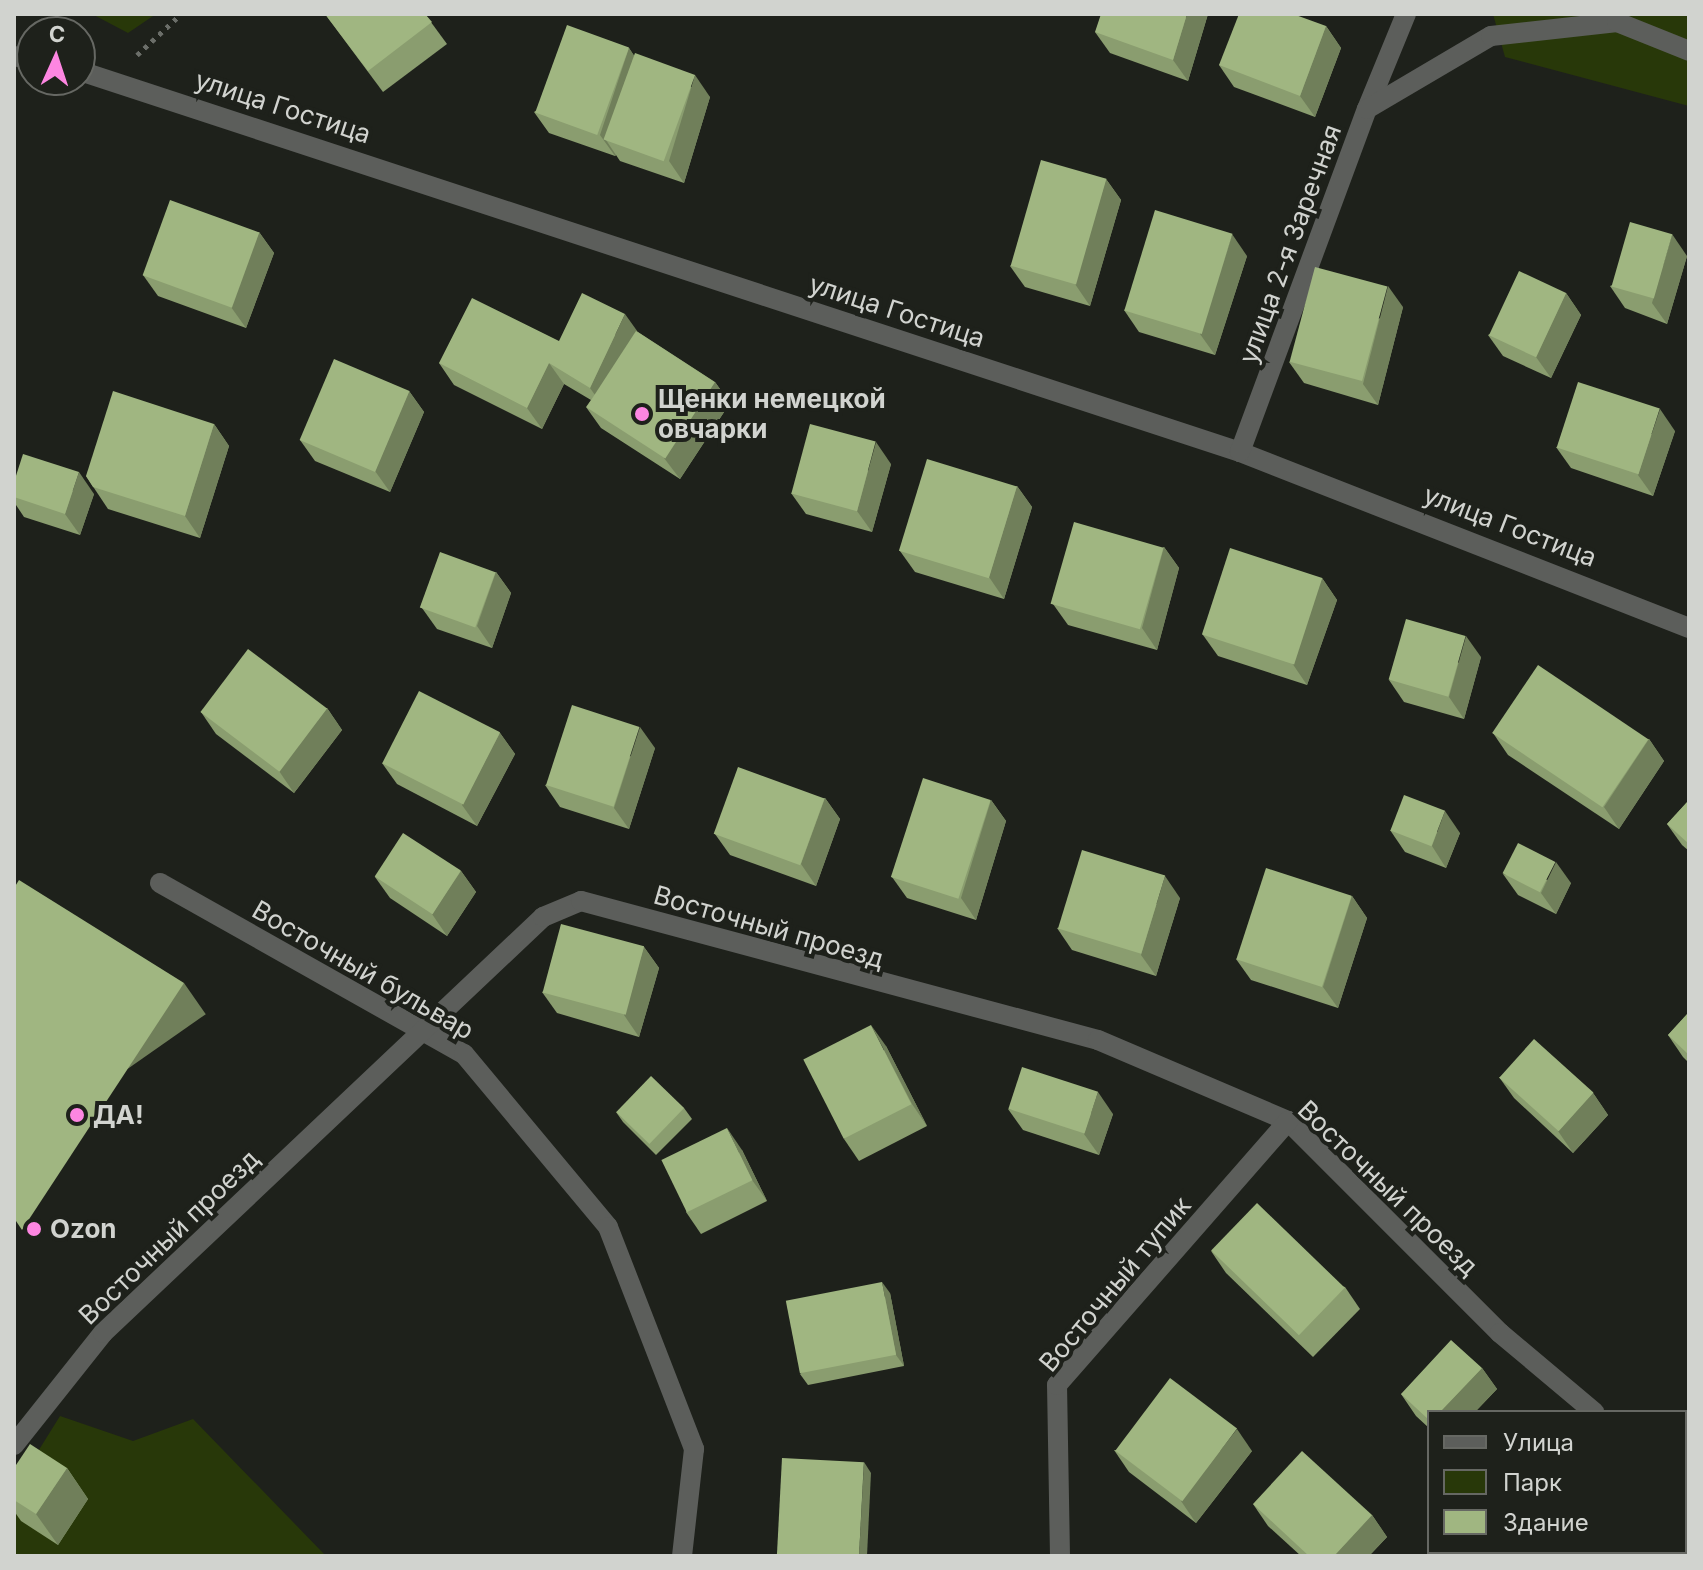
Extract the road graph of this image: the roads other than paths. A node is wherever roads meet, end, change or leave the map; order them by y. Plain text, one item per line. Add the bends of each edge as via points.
1 (1406, 14) edge
2 (1689, 51) edge
3 (96, 74) edge
4 (1367, 109) junction
5 (1240, 452) junction
6 (1689, 628) edge
7 (160, 883) dead end
8 (420, 1034) junction
9 (1288, 1121) junction
10 (1592, 1410) edge
11 (14, 1445) edge
12 (682, 1556) edge
13 (1060, 1556) edge

1 - 4 street
2 - 4 street, улица 2-я Заречная via 1617,22 1491,36
3 - 5 street, улица Гостица
4 - 5 street, улица 2-я Заречная
5 - 6 street, улица Гостица
7 - 8 street, Восточный бульвар
8 - 9 street, Восточный проезд via 543,917 581,901 1098,1040
8 - 11 street, Восточный проезд via 103,1333
8 - 12 street, Восточный бульвар via 464,1054 608,1227 694,1449
9 - 10 street, Восточный проезд via 1500,1333
9 - 13 street, Восточный тупик via 1057,1385

